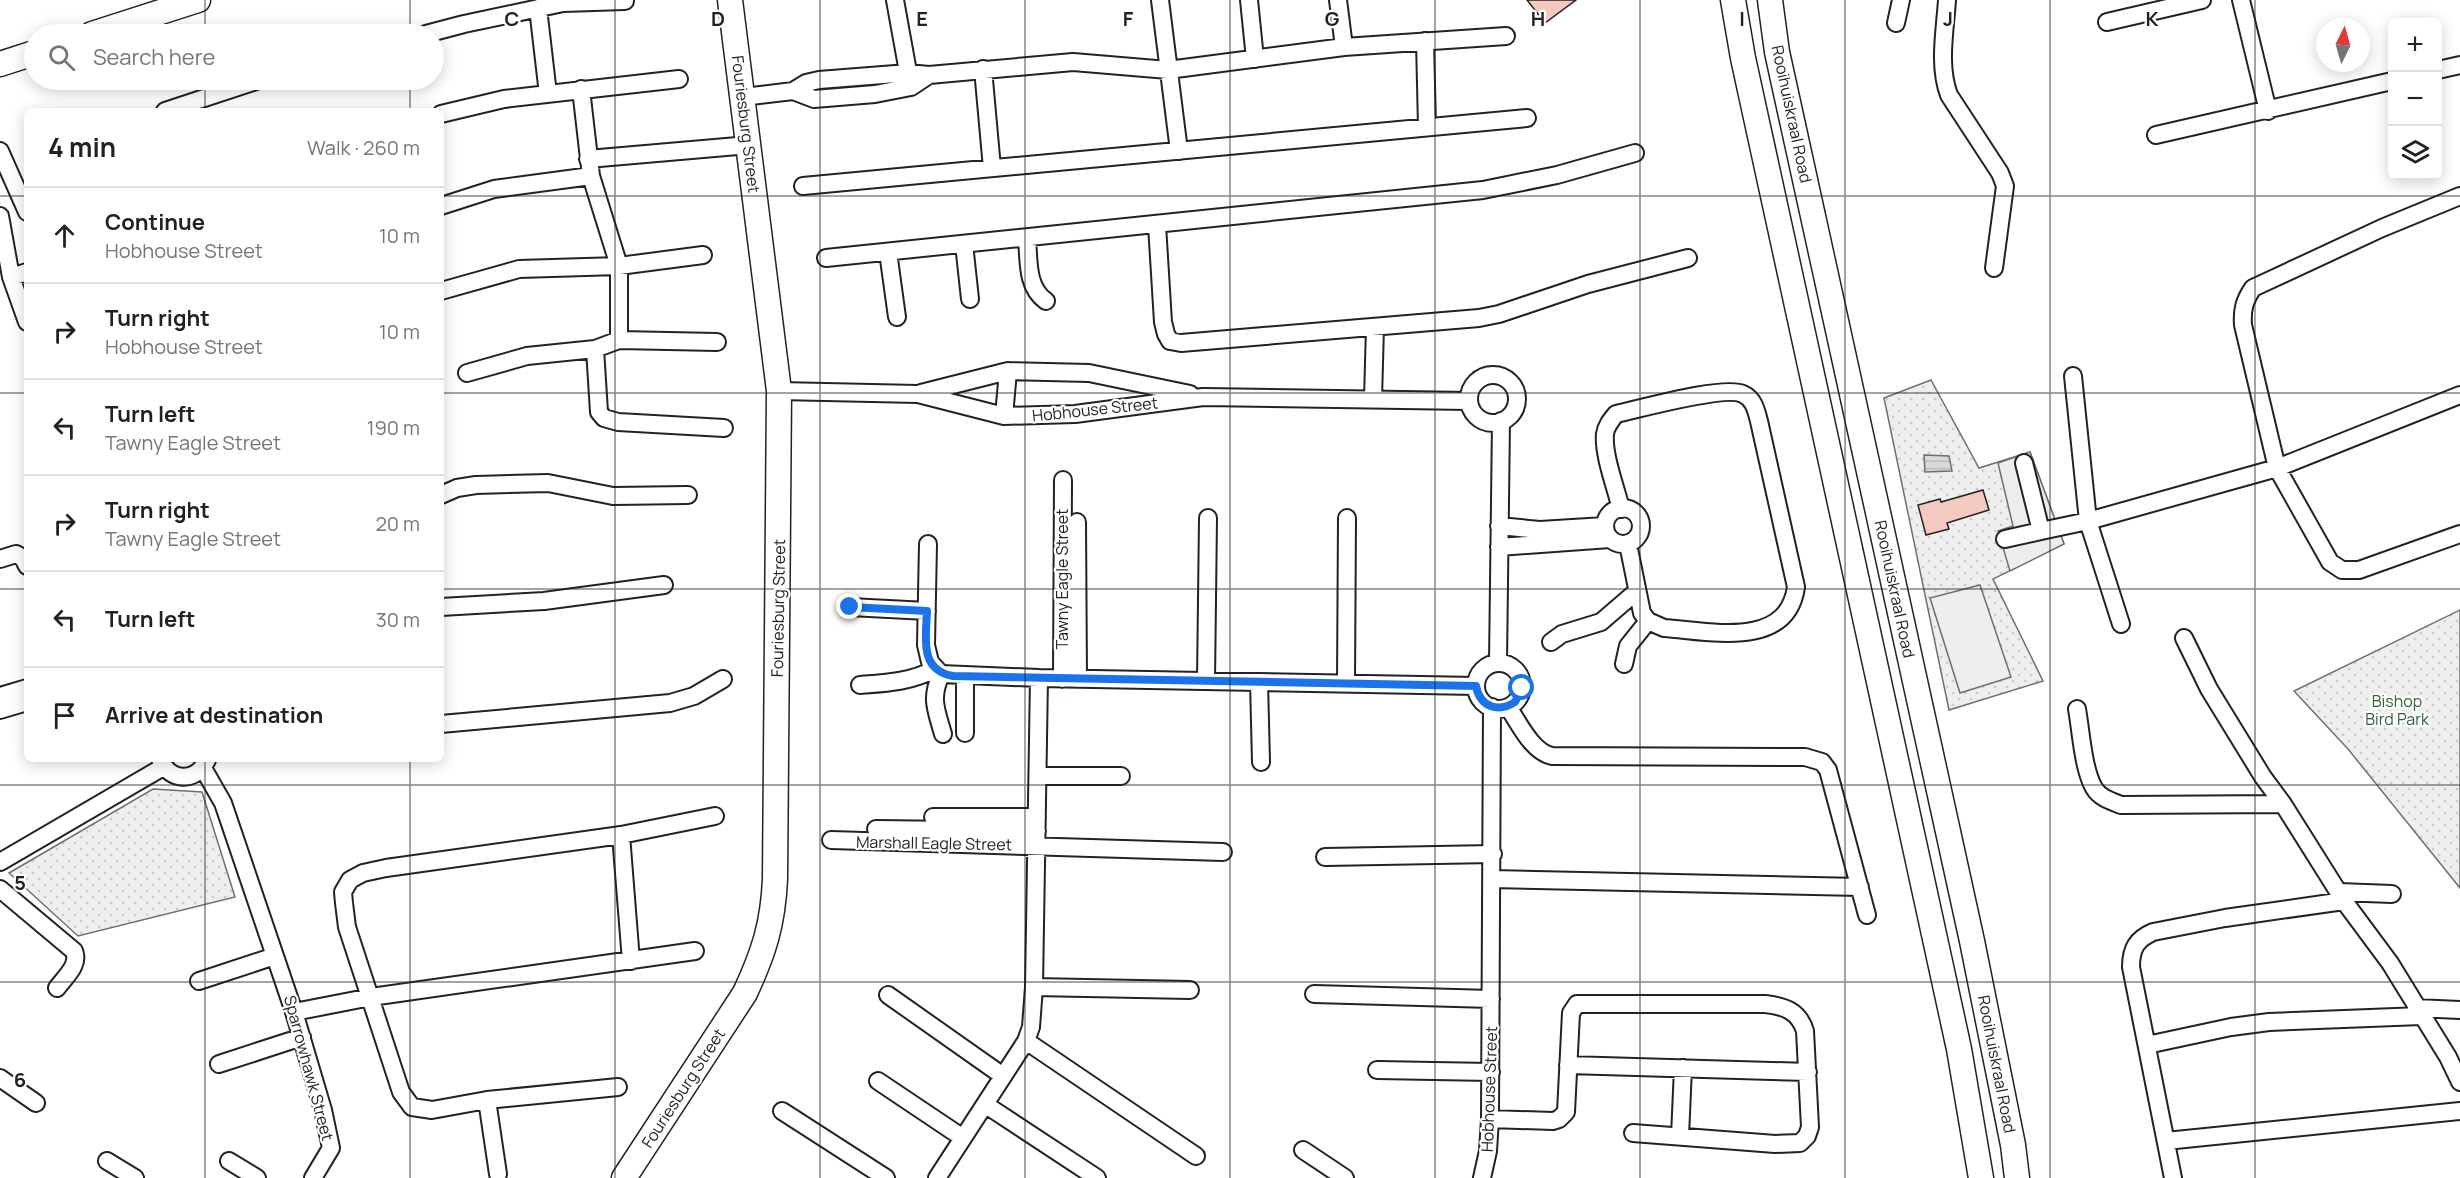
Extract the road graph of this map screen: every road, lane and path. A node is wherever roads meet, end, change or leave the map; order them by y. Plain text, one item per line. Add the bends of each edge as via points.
1 (198, 0) edge
2 (730, 0) edge
3 (895, 0) edge
4 (1160, 0) edge
5 (1249, 0) edge
6 (1338, 0) edge
7 (1733, 0) edge
8 (1770, 0) edge
9 (1901, 0) edge
10 (1947, 0) edge
11 (2202, 0) edge
12 (2241, 0) edge
13 (625, 1) edge
14 (538, 8) junction
15 (2106, 22) dead end
16 (1896, 23) dead end
17 (123, 24) edge
18 (444, 29) edge
19 (1506, 36) dead end
20 (1425, 41) junction
21 (1344, 47) junction
22 (24, 56) edge
23 (1255, 59) junction
24 (0, 64) edge
25 (2460, 65) edge
26 (982, 69) junction
27 (2442, 69) edge
28 (1168, 70) junction
29 (845, 77) junction
30 (680, 79) dead end
31 (909, 80) junction
32 (2388, 82) edge
33 (581, 89) junction
34 (239, 90) edge
35 (793, 92) junction
36 (548, 94) junction
37 (743, 97) junction
38 (847, 97) junction
39 (210, 104) edge
40 (184, 108) edge
41 (2268, 111) junction
42 (444, 113) edge
43 (1527, 118) dead end
44 (1426, 127) junction
45 (2156, 135) dead end
46 (749, 145) junction
47 (0, 151) edge
48 (1179, 151) junction
49 (1635, 153) dead end
50 (589, 168) junction
51 (992, 168) junction
52 (803, 186) dead end
53 (2460, 196) edge
54 (444, 205) edge
55 (24, 206) edge
56 (0, 216) edge
57 (1157, 225) junction
58 (1027, 238) junction
59 (964, 244) junction
60 (888, 252) junction
61 (704, 255) dead end
62 (826, 258) dead end
63 (1688, 258) dead end
64 (619, 266) junction
65 (1994, 268) dead end
66 (19, 274) edge
67 (444, 290) edge
68 (970, 299) dead end
69 (1046, 301) dead end
70 (24, 304) edge
71 (897, 317) dead end
72 (1375, 327) junction
73 (619, 340) junction
74 (717, 342) dead end
75 (595, 349) junction
76 (1008, 372) junction
77 (467, 374) dead end
78 (2073, 376) dead end
79 (779, 391) junction
80 (918, 394) junction
81 (2460, 395) edge
82 (1203, 397) junction
83 (1373, 399) junction
84 (1469, 401) junction
85 (1004, 416) junction
86 (1501, 421) junction
87 (724, 428) dead end
88 (2024, 463) dead end
89 (2277, 468) junction
90 (1063, 480) dead end
91 (444, 494) edge
92 (688, 495) dead end
93 (1621, 509) junction
94 (1208, 518) dead end
95 (1347, 518) dead end
96 (2088, 521) junction
97 (1077, 522) dead end
98 (1500, 526) junction
99 (2041, 531) junction
100 (1608, 532) junction
101 (2460, 534) edge
102 (2005, 539) dead end
103 (928, 543) dead end
104 (1628, 544) junction
105 (1499, 547) junction
106 (0, 559) edge
107 (24, 561) edge
108 (664, 585) dead end
109 (1637, 591) junction
110 (444, 607) edge
111 (850, 607) dead end
112 (927, 611) junction
113 (1648, 621) junction
114 (2121, 624) dead end
115 (2184, 638) dead end
116 (1551, 642) dead end
117 (1498, 663) junction
118 (1624, 664) dead end
119 (938, 671) junction
120 (965, 676) junction
121 (1039, 678) junction
122 (723, 679) dead end
123 (1070, 679) junction
124 (1206, 681) junction
125 (1259, 682) junction
126 (1346, 683) junction
127 (860, 685) dead end
128 (1476, 686) junction
129 (24, 689) edge
130 (0, 696) edge
131 (24, 703) edge
132 (1500, 707) junction
133 (0, 710) edge
134 (2077, 710) dead end
135 (444, 724) edge
136 (965, 733) dead end
137 (943, 734) dead end
138 (1261, 762) dead end
139 (161, 763) edge
140 (205, 764) edge
141 (1038, 776) junction
142 (1121, 777) dead end
143 (2283, 804) junction
144 (715, 816) dead end
145 (933, 817) dead end
146 (876, 829) dead end
147 (1037, 831) junction
148 (621, 835) junction
149 (831, 840) dead end
150 (1222, 852) dead end
151 (1493, 854) junction
152 (1325, 857) dead end
153 (0, 862) edge
154 (1492, 879) junction
155 (1860, 887) junction
156 (0, 889) edge
157 (2392, 894) dead end
158 (2341, 896) junction
159 (1867, 915) dead end
160 (696, 951) dead end
161 (275, 956) junction
162 (631, 961) junction
163 (199, 981) dead end
164 (1034, 987) junction
165 (57, 988) dead end
166 (1190, 990) dead end
167 (1314, 994) dead end
168 (888, 995) dead end
169 (371, 997) junction
170 (1491, 999) junction
171 (2460, 1010) edge
172 (294, 1012) junction
173 (2419, 1012) junction
174 (302, 1037) junction
175 (1026, 1041) junction
176 (2147, 1046) junction
177 (219, 1064) dead end
178 (1568, 1065) junction
179 (1683, 1068) junction
180 (1377, 1070) dead end
181 (1491, 1072) junction
182 (1808, 1072) junction
183 (1003, 1076) junction
184 (0, 1078) edge
185 (878, 1081) dead end
186 (2460, 1082) edge
187 (618, 1087) dead end
188 (487, 1100) junction
189 (36, 1103) dead end
190 (986, 1105) junction
191 (782, 1111) dead end
192 (2460, 1111) edge
193 (1490, 1119) junction
194 (1634, 1133) dead end
195 (1680, 1137) junction
196 (963, 1138) junction
197 (2166, 1141) junction
198 (1303, 1150) dead end
199 (1196, 1156) dead end
200 (107, 1161) dead end
201 (229, 1161) dead end
202 (498, 1174) dead end
203 (135, 1178) edge
204 (257, 1178) edge
205 (313, 1178) edge
206 (624, 1178) edge
207 (886, 1178) edge
208 (937, 1178) edge
209 (1097, 1178) edge
210 (1345, 1178) edge
211 (1482, 1178) edge
212 (1981, 1178) edge
213 (2017, 1178) edge
214 (2173, 1178) edge

1 - 17 main road
2 - 37 main road, Fouriesburg Street
3 - 31 street
4 - 28 street
5 - 23 street
6 - 21 street
7 - 212 main road via 1959,1049
8 - 213 main road, Rooihuiskraal Road via 1777,52 1972,941
9 - 16 street
10 - 65 street via 1943,62 1946,85 2005,186
11 - 15 street
12 - 41 street
13 - 14 street
14 - 18 street
14 - 36 street
19 - 20 street
20 - 21 street
20 - 44 street
21 - 23 street
22 - 24 main road
23 - 28 street
25 - 27 street
26 - 28 street via 1073,62
26 - 31 street
26 - 51 street
28 - 48 street
29 - 31 street
29 - 35 street via 813,81
29 - 38 street
30 - 33 street
31 - 38 street
32 - 41 street
33 - 36 street
33 - 50 street
34 - 39 street
35 - 37 street
35 - 38 street via 814,99
36 - 42 street
37 - 46 main road, Fouriesburg Street
39 - 40 street
41 - 45 street
43 - 44 street
44 - 48 street
46 - 50 street
46 - 79 main road, Fouriesburg Street
47 - 55 street
48 - 51 street
49 - 57 street via 1483,190
50 - 54 street via 494,189
50 - 64 street
51 - 52 street
53 - 89 street via 2253,288 2245,299 2243,326
56 - 66 street
57 - 58 street
57 - 72 street via 1163,322 1170,341 1181,344
58 - 59 street
58 - 69 street via 1032,285
59 - 60 street
59 - 68 street
60 - 62 street
60 - 71 street
61 - 64 street
63 - 72 street via 1588,284 1499,314
64 - 67 street via 513,270
64 - 73 street
66 - 70 street
72 - 83 street
73 - 74 street
73 - 75 street
75 - 77 street via 527,356
75 - 87 street via 598,405 604,418
76 - 80 street, Hobhouse Street
76 - 82 street, Hobhouse Street via 1089,373
76 - 85 street
78 - 96 street
79 - 80 street, Hobhouse Street
79 - 206 main road, Fouriesburg Street via 772,924 745,993
80 - 85 street, Hobhouse Street
81 - 89 street
82 - 83 street, Hobhouse Street
82 - 85 street, Hobhouse Street via 1075,414
83 - 84 street, Hobhouse Street
84 - 86 street via 1482,420
84 - 86 street via 1474,385 1482,378 1506,379 1517,402 1509,417
86 - 98 street
88 - 99 street
89 - 96 street
89 - 101 street via 2319,546 2330,562 2342,570 2359,570
90 - 123 street, Tawny Eagle Street
91 - 92 street via 476,484 548,483 613,496
93 - 100 street via 1611,513
93 - 104 street via 1634,512 1641,523 1639,536
93 - 113 street via 1605,445 1608,424 1616,414 1724,391 1743,394 1753,402 1796,587 1794,602 1782,618 1743,634 1664,628
94 - 124 street
95 - 126 street
96 - 99 street
96 - 114 street
97 - 123 street, Tawny Eagle Street
98 - 100 street
98 - 105 street
99 - 102 street
100 - 104 street via 1615,543
100 - 105 street
103 - 112 street
104 - 109 street
105 - 117 street
106 - 107 street via 16,554
108 - 110 street via 543,601
109 - 113 street
109 - 116 street via 1600,622 1562,634
111 - 112 street
112 - 119 street via 926,645 930,662
113 - 118 street via 1628,646
115 - 143 street via 2209,689
117 - 128 street via 1480,673
117 - 132 street, Hobhouse Street via 1513,668 1521,681 1519,696
119 - 120 street
119 - 127 street via 897,682
119 - 137 street via 934,704
120 - 121 street
120 - 136 street
121 - 123 street
121 - 141 street
122 - 135 street via 694,696 670,703
123 - 124 street
124 - 125 street
125 - 126 street
125 - 138 street
126 - 128 street
128 - 132 street via 1481,700
129 - 130 street
131 - 133 street
132 - 151 street, Hobhouse Street
132 - 155 street via 1543,754 1552,756 1805,757 1822,762 1828,770
134 - 143 street via 2094,789 2106,799 2121,805
139 - 140 street, Sparrowhawk Street via 168,772 182,777 190,776
139 - 153 street
140 - 161 street, Sparrowhawk Street via 223,803
141 - 142 street
141 - 147 street
143 - 158 street
144 - 148 street
145 - 147 street, Marshall Eagle Street
146 - 147 street, Marshall Eagle Street
147 - 149 street, Marshall Eagle Street
147 - 150 street, Marshall Eagle Street
147 - 164 street
148 - 162 street
148 - 169 street via 386,868 357,876 343,892 344,903 347,927
151 - 152 street
151 - 154 street, Hobhouse Street
154 - 155 street
154 - 170 street, Hobhouse Street
155 - 159 street
156 - 165 street via 74,951 76,961
157 - 158 street
158 - 173 street via 2390,963
158 - 176 street via 2143,936 2135,944 2130,967
160 - 162 street
161 - 163 street
161 - 172 street, Sparrowhawk Street
162 - 169 street
164 - 166 street
164 - 175 street
167 - 170 street
168 - 183 street
169 - 172 street
169 - 188 street via 408,1103 432,1110
170 - 181 street, Hobhouse Street
171 - 173 street
172 - 174 street, Sparrowhawk Street
173 - 176 street via 2269,1022
173 - 186 street
174 - 177 street
174 - 205 street, Sparrowhawk Street via 330,1141 328,1154
175 - 183 street
175 - 199 street
176 - 197 street
178 - 179 street
178 - 182 street via 1571,1013 1577,1004 1765,1004 1785,1007 1799,1017 1805,1031
178 - 193 street via 1566,1112 1559,1119
179 - 182 street
179 - 195 street
180 - 181 street
181 - 193 street, Hobhouse Street
182 - 195 street via 1810,1127 1800,1143
183 - 190 street
184 - 189 street
185 - 196 street
187 - 188 street
188 - 202 street
190 - 196 street
190 - 209 street
191 - 207 street
192 - 197 street
193 - 211 street, Hobhouse Street
194 - 195 street
196 - 208 street
197 - 214 street
198 - 210 street
200 - 203 street
201 - 204 street

